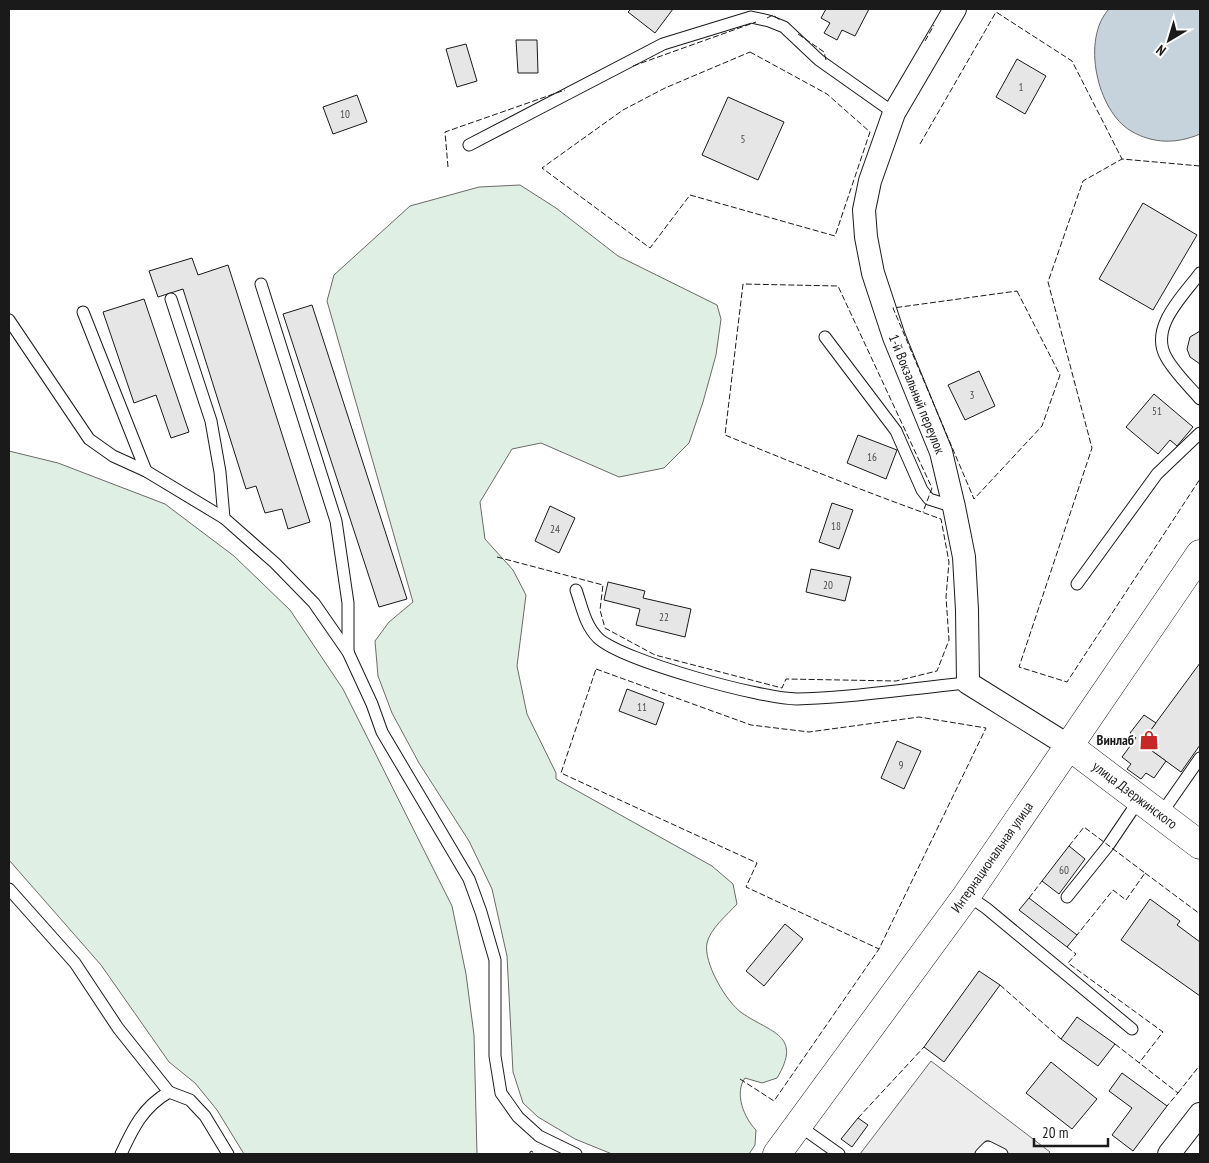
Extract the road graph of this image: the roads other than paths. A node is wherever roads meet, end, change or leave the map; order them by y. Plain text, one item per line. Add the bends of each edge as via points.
1 (955, 9) edge
2 (894, 113) junction
3 (469, 145) dead end
4 (1200, 273) edge
5 (261, 284) dead end
6 (171, 299) dead end
7 (83, 312) dead end
8 (9, 320) edge
9 (825, 337) dead end
10 (1200, 399) edge
11 (1200, 433) edge
12 (146, 471) junction
13 (954, 507) junction
14 (224, 518) junction
15 (1200, 554) edge
16 (1077, 584) dead end
17 (576, 590) dead end
18 (348, 652) junction
19 (968, 683) junction
20 (1069, 746) junction
21 (1200, 758) edge
22 (1150, 806) junction
23 (1200, 845) edge
24 (9, 889) edge
25 (967, 895) junction
26 (1067, 897) dead end
27 (1132, 1029) dead end
28 (169, 1092) junction
29 (1200, 1114) edge
30 (798, 1125) junction
31 (121, 1154) edge
32 (228, 1154) edge
33 (576, 1154) edge
34 (777, 1154) edge
35 (839, 1154) edge
36 (981, 1154) edge
37 (1002, 1154) edge
38 (1169, 1154) edge

1 - 2 street, 1-й Вокзальный переулок
2 - 3 lane via 819,60 784,27 751,17 663,44
2 - 13 street, 1-й Вокзальный переулок via 870,181 864,210 866,237 873,273 894,337 941,452
4 - 10 lane via 1167,318 1161,336 1165,357
5 - 18 lane via 336,521 348,603
6 - 14 lane via 211,421
7 - 12 lane
8 - 12 lane via 89,439 113,456
9 - 13 lane via 896,431 922,490 929,499
11 - 16 lane via 1157,474
12 - 14 lane
13 - 19 street, 1-й Вокзальный переулок via 964,557
14 - 18 lane via 314,603
15 - 20 main road, Интернациональная улица
17 - 19 lane via 588,625 599,638 617,650 644,662 776,698 846,696
18 - 33 lane via 382,732 469,879 481,912 495,960 495,1056 501,1093 518,1117 539,1136
19 - 20 street
20 - 22 main road, улица Дзержинского
20 - 25 main road, Интернациональная улица
21 - 22 lane
22 - 23 main road, улица Дзержинского
22 - 26 lane via 1108,846
24 - 28 lane via 75,963 118,1028
25 - 27 lane
25 - 30 main road, Интернациональная улица
28 - 31 lane via 155,1100 142,1114
28 - 32 lane via 190,1100 205,1116
29 - 38 street
30 - 34 main road, Интернациональная улица
30 - 35 lane
36 - 37 lane via 988,1147

